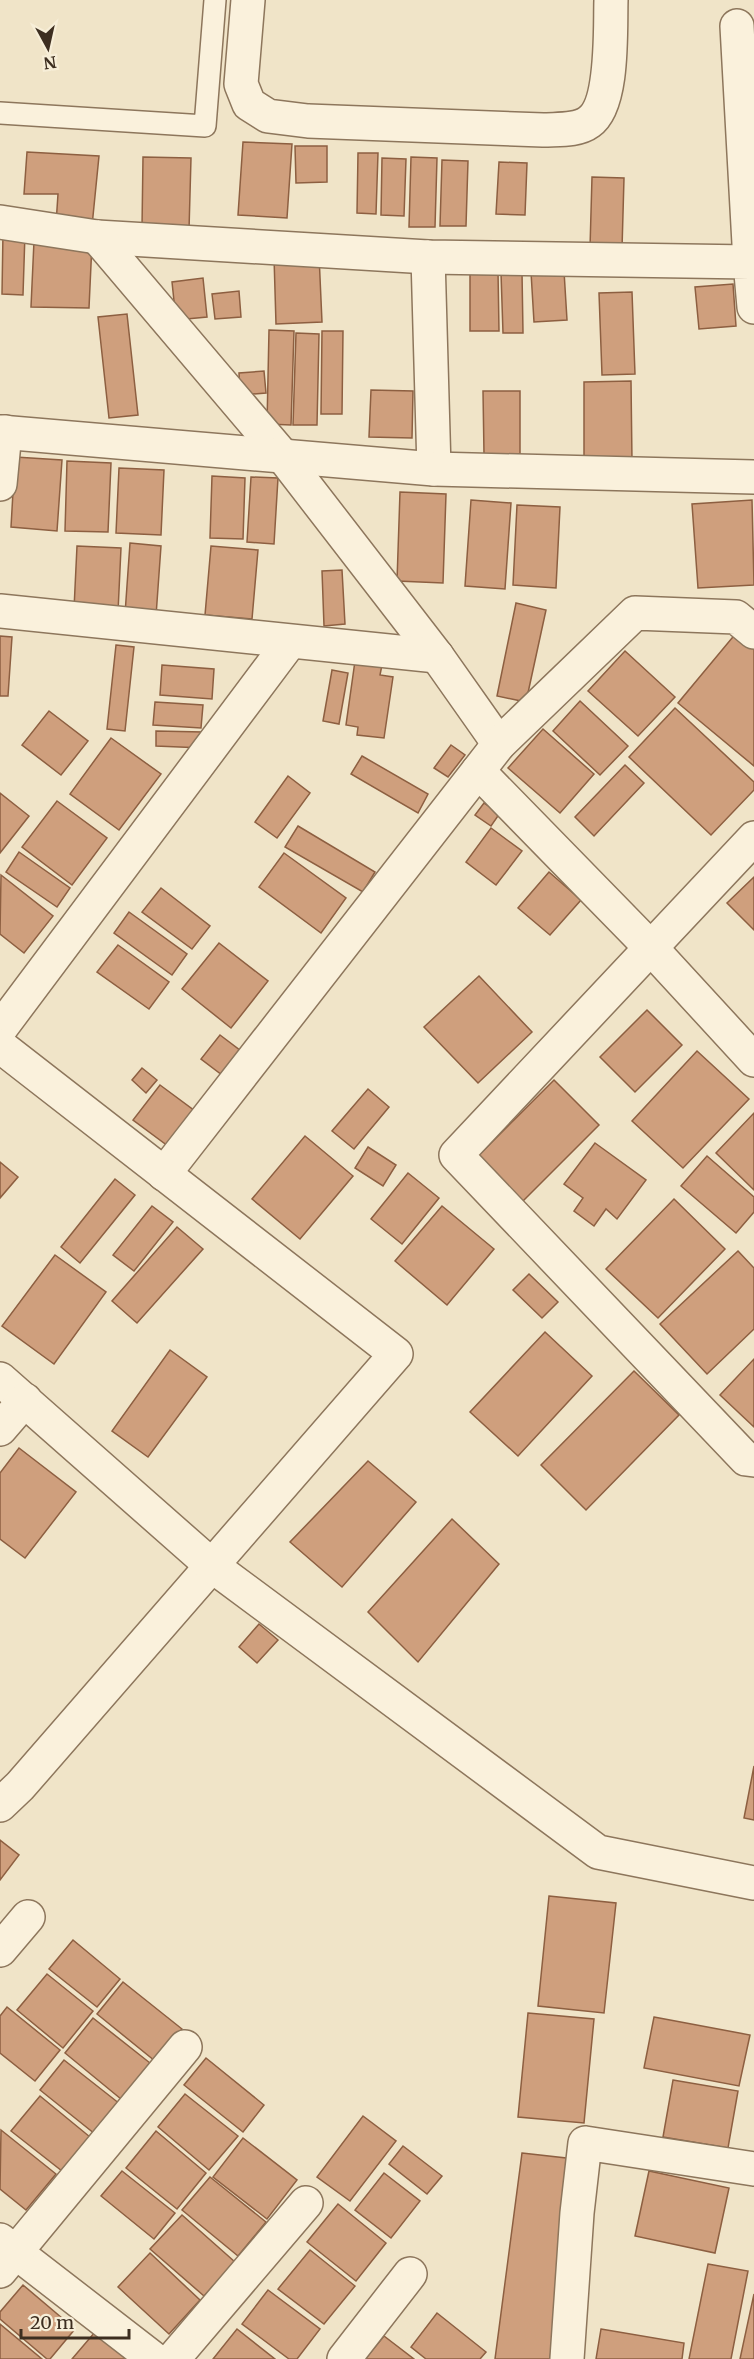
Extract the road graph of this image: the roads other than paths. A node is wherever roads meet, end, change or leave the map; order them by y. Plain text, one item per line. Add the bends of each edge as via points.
1 (215, 0) edge
2 (248, 0) edge
3 (611, 0) edge
4 (737, 26) dead end
5 (0, 113) edge
6 (0, 222) edge
7 (97, 237) junction
8 (428, 257) junction
9 (752, 261) edge
10 (754, 307) edge
11 (2, 432) edge
12 (281, 454) junction
13 (434, 469) junction
14 (754, 477) edge
15 (0, 484) edge
16 (0, 611) edge
17 (754, 632) edge
18 (289, 643) junction
19 (437, 656) junction
20 (499, 744) junction
21 (478, 771) junction
22 (754, 838) edge
23 (650, 947) junction
24 (0, 1029) edge
25 (0, 1046) edge
26 (754, 1060) edge
27 (164, 1174) junction
28 (0, 1379) edge
29 (25, 1400) junction
30 (0, 1429) edge
31 (754, 1460) edge
32 (211, 1565) junction
33 (0, 1805) edge
34 (754, 1883) edge
35 (28, 1917) dead end
36 (0, 1950) edge
37 (185, 2048) dead end
38 (754, 2169) edge
39 (306, 2203) dead end
40 (5, 2255) edge
41 (410, 2274) dead end
42 (154, 2359) edge
43 (173, 2359) edge
44 (344, 2359) edge
45 (567, 2359) edge

1 - 5 lane via 205,126
2 - 3 street via 241,84 249,104 268,116 543,130 573,129 589,122 601,109 606,92
4 - 9 street
6 - 7 street
7 - 8 street
7 - 12 street
8 - 9 street
8 - 13 street
9 - 10 street
11 - 12 street
11 - 15 street
12 - 13 street
12 - 19 street
13 - 14 street
16 - 18 street
17 - 20 street via 736,617 635,613
18 - 19 street
18 - 24 street
19 - 20 street
20 - 21 street
21 - 23 street
21 - 27 street
22 - 23 street
23 - 26 street
23 - 31 street via 456,1155 746,1459
25 - 27 street
27 - 32 street via 396,1354
28 - 29 street
29 - 30 street
29 - 32 street
32 - 33 street
32 - 34 street via 598,1852
35 - 36 street
37 - 40 street
38 - 45 street via 585,2143
39 - 43 street
40 - 42 street
41 - 44 street

